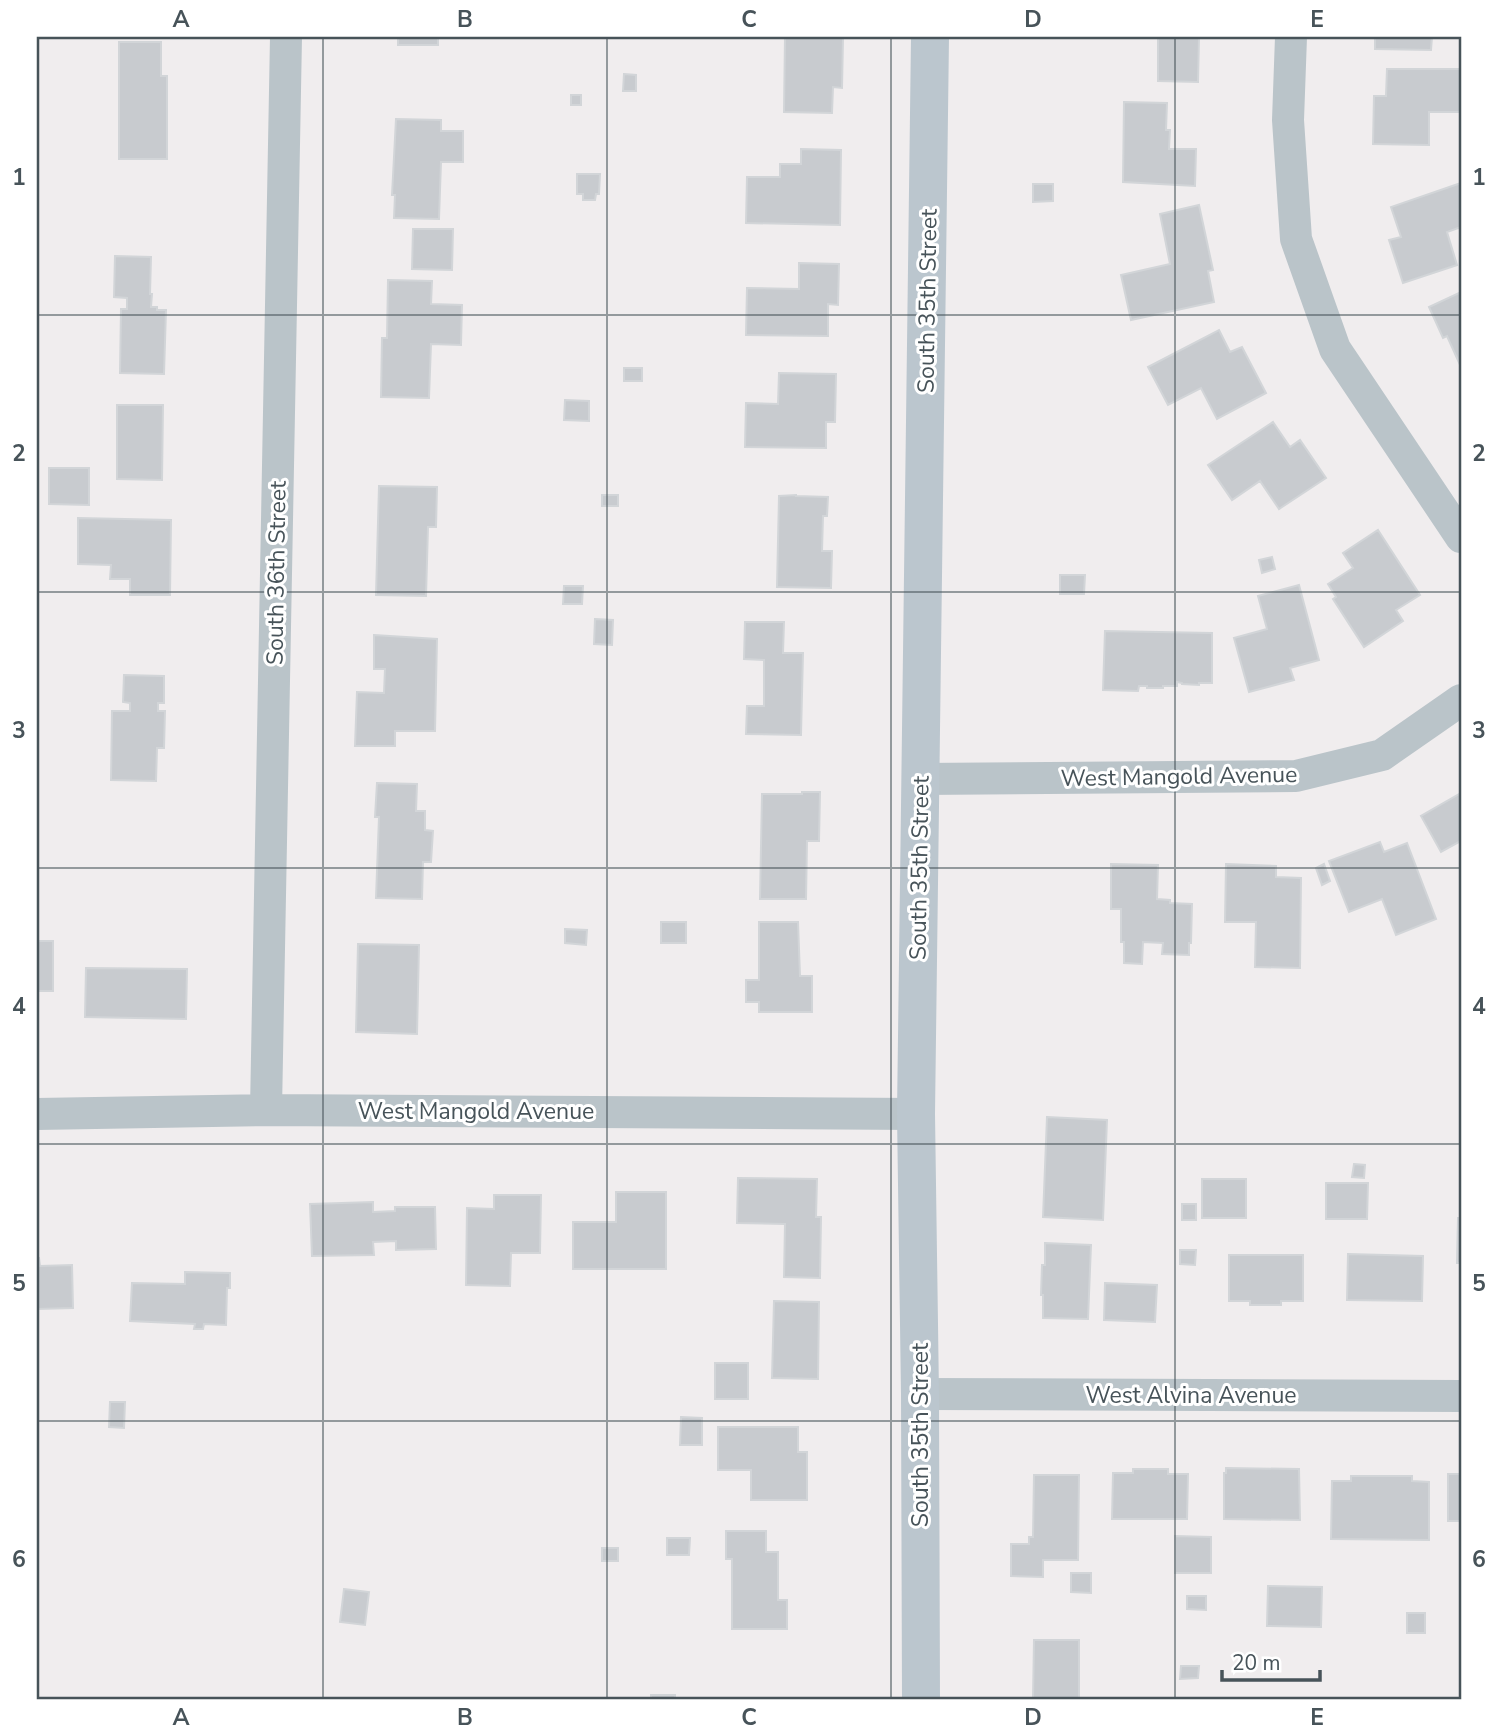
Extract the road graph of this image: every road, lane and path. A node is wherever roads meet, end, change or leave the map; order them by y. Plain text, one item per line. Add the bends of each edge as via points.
1 (286, 37) edge
2 (930, 37) edge
3 (1291, 37) edge
4 (1461, 537) edge
5 (1461, 700) edge
6 (920, 779) junction
7 (266, 1110) junction
8 (37, 1114) edge
9 (916, 1114) junction
10 (920, 1394) junction
11 (1461, 1396) edge
12 (921, 1699) edge

1 - 7 street, South 36th Street
2 - 6 street, South 35th Street
3 - 4 street via 1288,120 1296,239 1335,349
5 - 6 street, West Mangold Avenue via 1382,755 1296,776
6 - 9 street, South 35th Street
7 - 8 street, West Mangold Avenue
7 - 9 street, West Mangold Avenue
9 - 10 street, South 35th Street
10 - 11 street, West Alvina Avenue
10 - 12 street, South 35th Street

